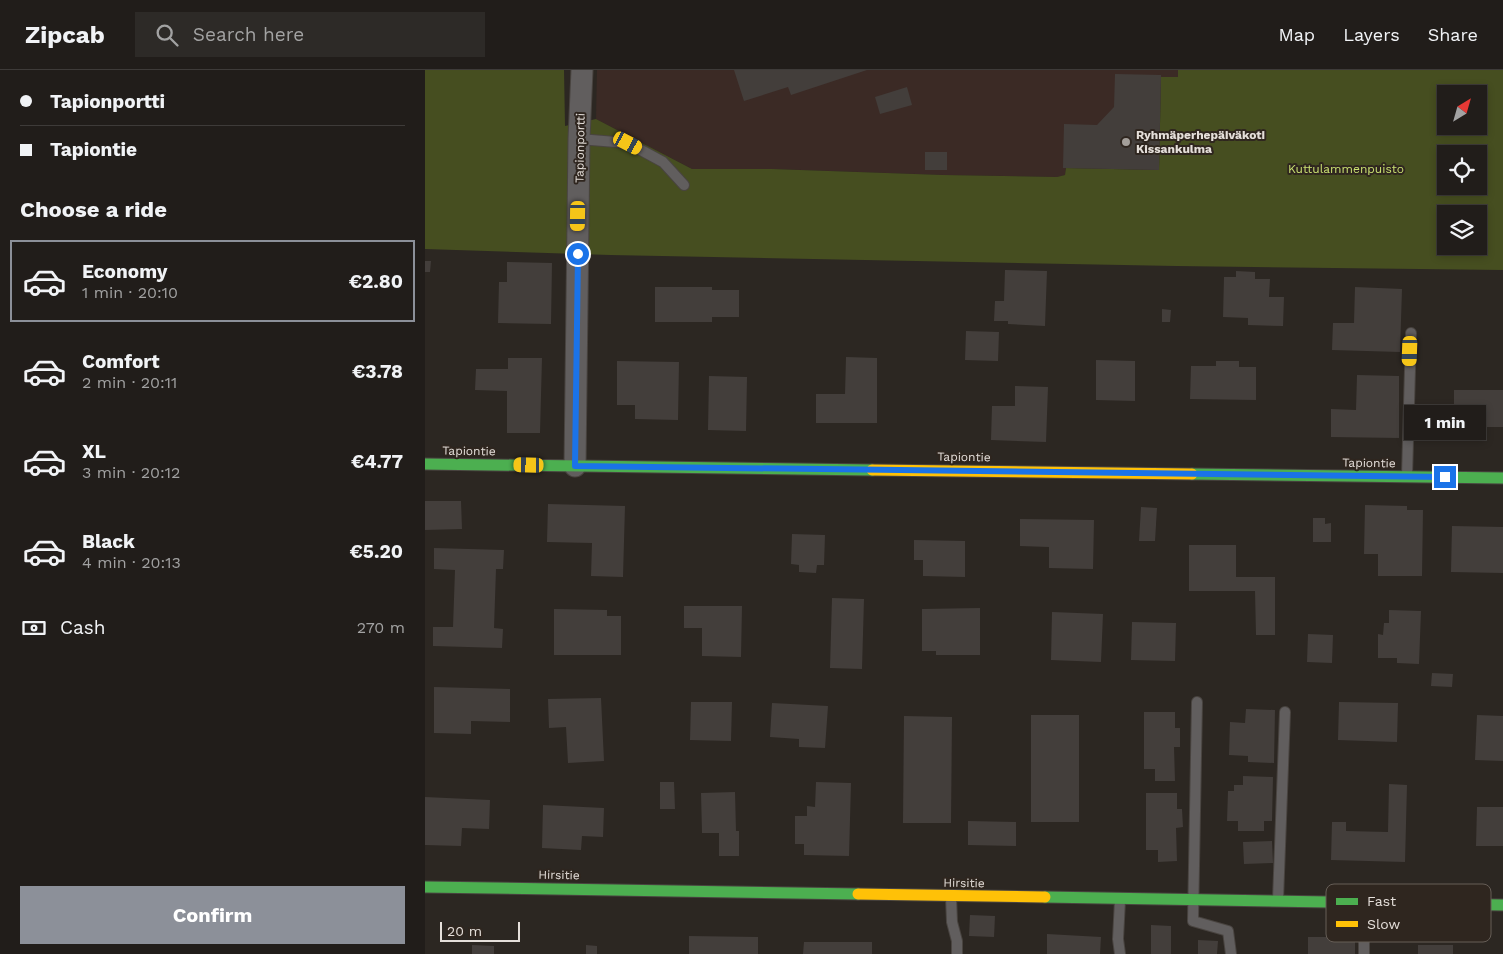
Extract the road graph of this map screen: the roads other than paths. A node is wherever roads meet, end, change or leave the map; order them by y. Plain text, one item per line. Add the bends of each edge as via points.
1 (582, 70) edge
2 (579, 139) junction
3 (684, 185) dead end
4 (1411, 333) dead end
5 (425, 464) edge
6 (575, 466) junction
7 (1407, 477) junction
8 (1503, 478) edge
9 (1197, 702) dead end
10 (1285, 712) dead end
11 (425, 887) edge
12 (951, 896) junction
13 (1120, 899) junction
14 (1193, 900) junction
15 (1278, 902) junction
16 (1326, 903) edge
17 (957, 954) edge
18 (1120, 954) edge
19 (1231, 954) edge

1 - 2 street, Tapionportti
2 - 3 lane via 628,143 663,162
2 - 6 street, Tapionportti
4 - 7 lane
5 - 6 street, Tapiontie
6 - 7 street, Tapiontie
7 - 8 street, Tapiontie
9 - 14 lane
10 - 15 lane
11 - 12 street, Hirsitie
12 - 13 street, Hirsitie
12 - 17 lane
13 - 14 street, Hirsitie
13 - 18 lane
14 - 15 street, Hirsitie
14 - 19 lane via 1193,921 1228,931
15 - 16 street, Hirsitie

